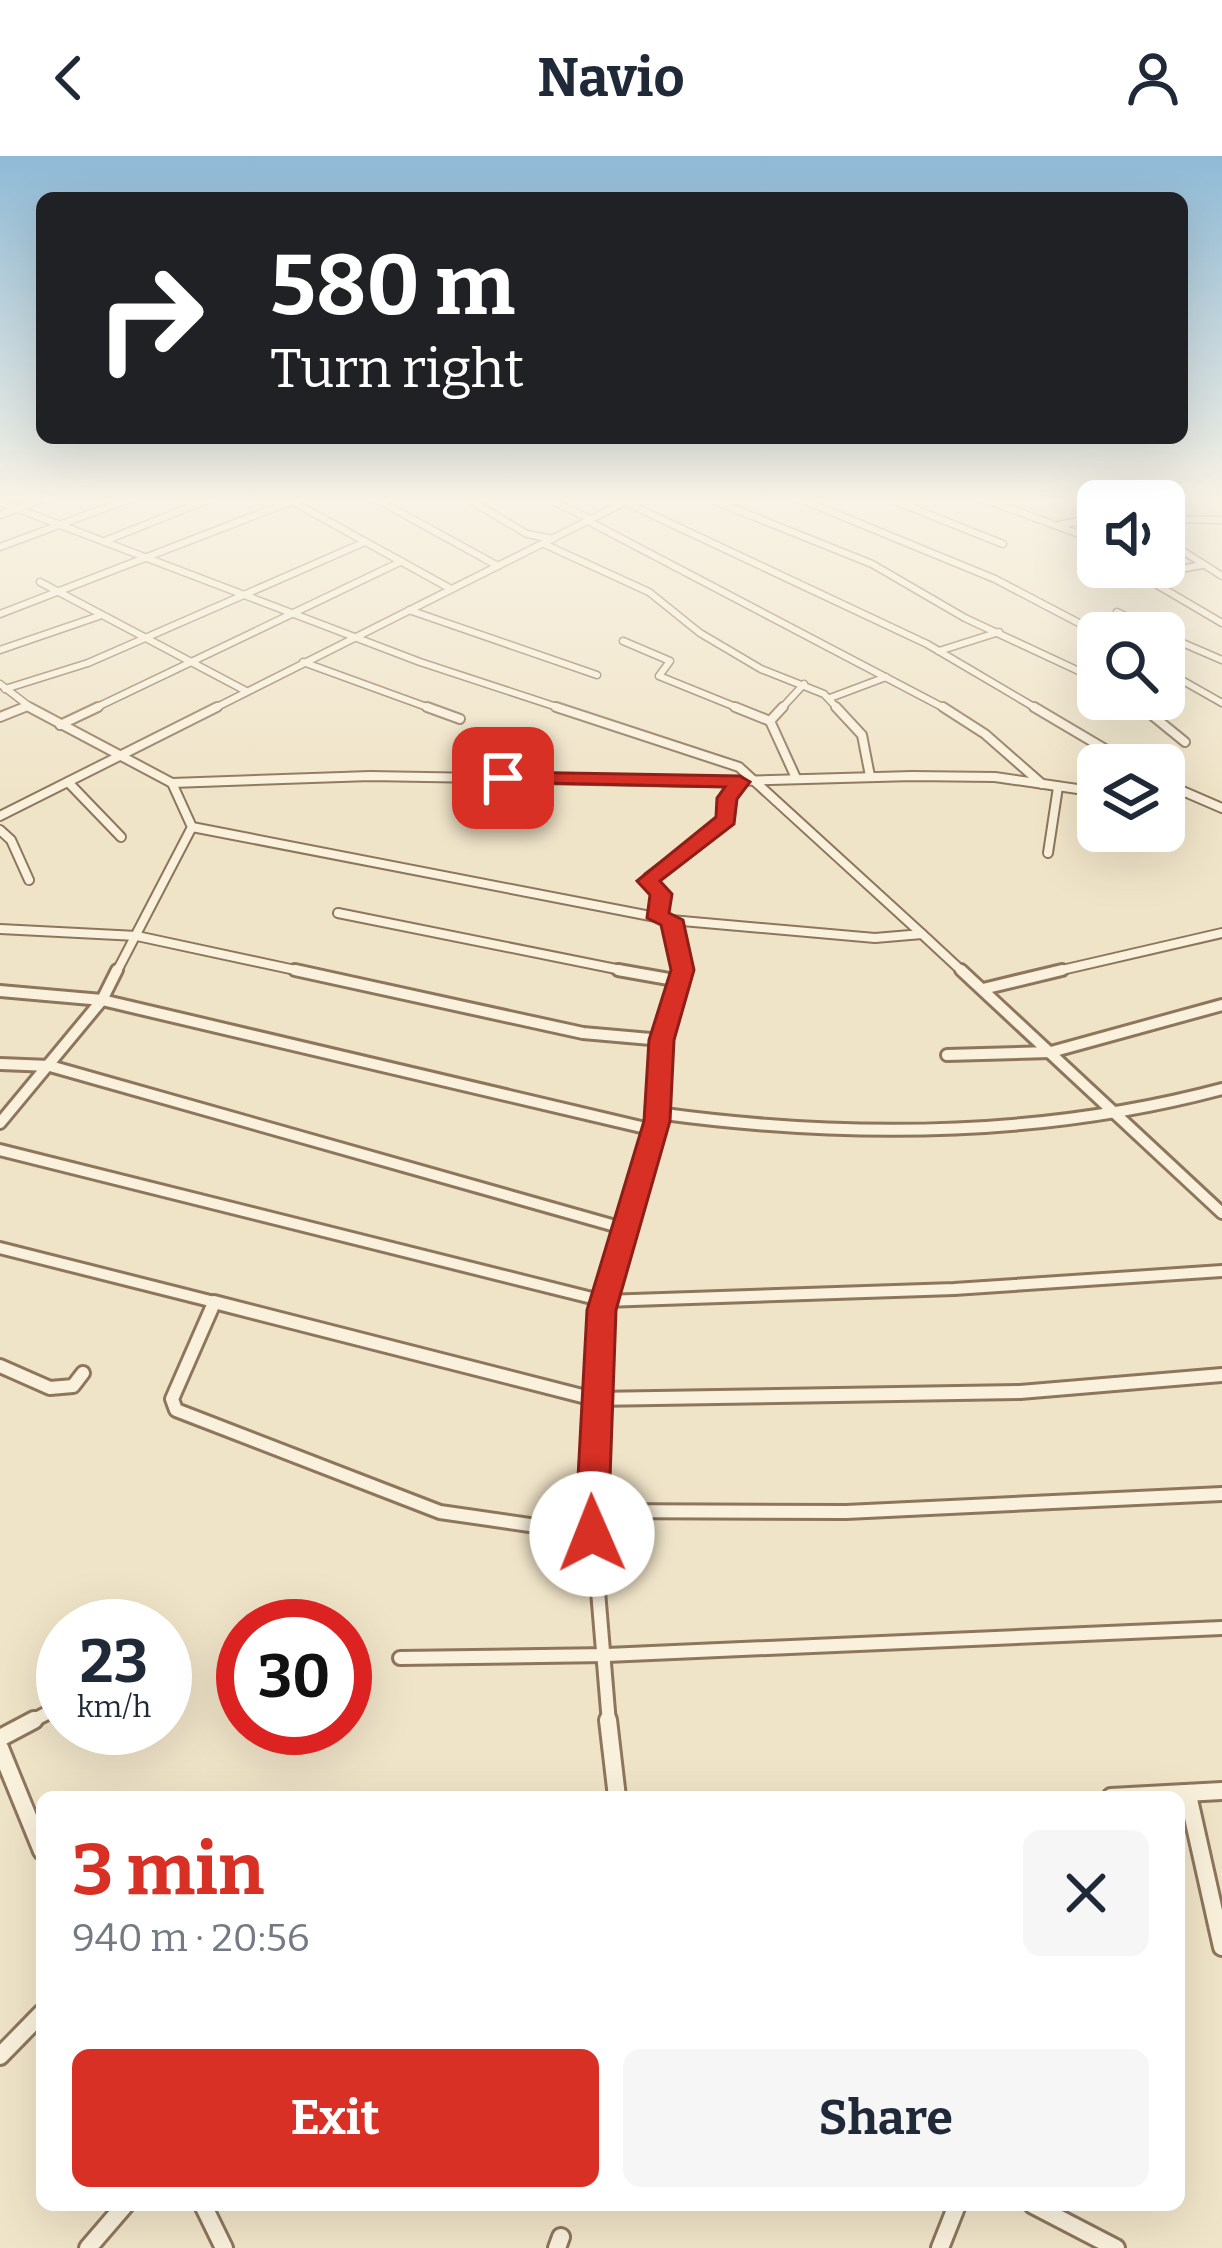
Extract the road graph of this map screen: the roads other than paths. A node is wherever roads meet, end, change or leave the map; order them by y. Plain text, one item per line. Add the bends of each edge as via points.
1 (54, 597) edge
2 (67, 597) edge
3 (235, 597) edge
4 (258, 597) edge
5 (324, 597) edge
6 (436, 597) edge
7 (655, 597) edge
8 (722, 597) edge
9 (826, 597) edge
10 (933, 597) edge
11 (1028, 597) edge
12 (1177, 597) edge
13 (294, 610) junction
14 (409, 610) junction
15 (0, 614) edge
16 (100, 616) junction
17 (1077, 623) edge
18 (1222, 623) edge
19 (999, 632) junction
20 (353, 637) junction
21 (142, 638) junction
22 (623, 641) dead end
23 (1185, 644) edge
24 (0, 650) edge
25 (939, 651) junction
26 (1222, 660) edge
27 (189, 661) junction
28 (303, 662) junction
29 (1077, 670) edge
30 (597, 675) dead end
31 (886, 677) junction
32 (1185, 682) edge
33 (804, 684) junction
34 (3, 687) edge
35 (246, 691) junction
36 (830, 698) junction
37 (1222, 703) edge
38 (27, 706) junction
39 (0, 717) edge
40 (460, 719) dead end
41 (1158, 720) edge
42 (770, 721) junction
43 (60, 725) junction
44 (1186, 742) dead end
45 (1096, 744) edge
46 (121, 755) junction
47 (870, 776) junction
48 (796, 778) junction
49 (759, 780) junction
50 (68, 782) junction
51 (740, 782) junction
52 (172, 783) junction
53 (1042, 784) junction
54 (1058, 787) junction
55 (1077, 790) edge
56 (1185, 792) edge
57 (1222, 808) edge
58 (0, 816) edge
59 (192, 827) junction
60 (0, 830) edge
61 (121, 837) dead end
62 (1048, 853) dead end
63 (29, 880) dead end
64 (338, 914) dead end
65 (664, 919) junction
66 (0, 929) edge
67 (1222, 933) edge
68 (922, 934) junction
69 (136, 936) junction
70 (680, 981) junction
71 (983, 989) junction
72 (0, 991) edge
73 (102, 1000) junction
74 (1222, 1005) edge
75 (662, 1040) junction
76 (1051, 1052) junction
77 (947, 1055) dead end
78 (0, 1064) edge
79 (50, 1066) junction
80 (1222, 1089) edge
81 (657, 1113) junction
82 (1119, 1116) junction
83 (0, 1123) edge
84 (654, 1130) junction
85 (0, 1150) edge
86 (1222, 1213) edge
87 (626, 1229) junction
88 (0, 1248) edge
89 (1222, 1271) edge
90 (604, 1301) junction
91 (214, 1303) junction
92 (0, 1366) edge
93 (83, 1373) dead end
94 (1222, 1375) edge
95 (594, 1399) junction
96 (1222, 1494) edge
97 (590, 1511) junction
98 (592, 1534) junction
99 (1222, 1628) edge
100 (600, 1655) junction
101 (400, 1658) dead end
102 (36, 1719) edge
103 (0, 1738) edge
104 (0, 1748) edge
105 (616, 1791) edge
106 (1222, 1791) edge
107 (1185, 1795) edge
108 (1188, 1795) junction
109 (36, 1836) edge
110 (1222, 1947) edge
111 (36, 2019) edge
112 (0, 2056) edge
113 (120, 2211) edge
114 (206, 2211) edge
115 (955, 2211) edge
116 (1045, 2211) edge
117 (88, 2248) edge
118 (224, 2248) edge
119 (940, 2248) edge
120 (1116, 2248) edge

1 - 15 street
2 - 16 street
3 - 21 street
4 - 13 street
5 - 13 street
6 - 14 street
7 - 33 street via 720,645
8 - 31 street
9 - 25 street
10 - 19 street
11 - 17 street
12 - 18 street
13 - 20 street
13 - 27 street
14 - 20 street
14 - 30 street
16 - 21 street
16 - 24 street
19 - 25 street
19 - 29 street
20 - 28 street
20 - 49 street via 718,759
21 - 27 street
21 - 34 street
22 - 42 street via 670,662 659,676
23 - 26 street
25 - 45 street
27 - 35 street
27 - 43 street
28 - 35 street
28 - 40 street
31 - 36 street
31 - 53 street via 1009,748
32 - 37 street
33 - 36 street
33 - 42 street
34 - 38 street
35 - 46 street
36 - 47 street via 862,735
38 - 39 street
38 - 43 street
41 - 44 street
42 - 48 street
43 - 46 street
46 - 50 street
46 - 52 street
47 - 48 street
47 - 53 street
48 - 49 street
49 - 51 street
49 - 68 street
50 - 58 street
50 - 61 street
51 - 52 street via 370,776
51 - 65 street via 727,798 727,819 648,877 662,896
52 - 59 street
53 - 54 street
54 - 55 street
54 - 62 street
56 - 57 street
59 - 65 street
59 - 69 street
60 - 63 street
64 - 70 street
65 - 68 street via 807,935
65 - 70 street
66 - 69 street
67 - 71 street
68 - 71 street
69 - 73 street
69 - 75 street via 583,1033
70 - 75 street
71 - 76 street
72 - 73 street
73 - 79 street
73 - 84 street
74 - 76 street
75 - 81 street
76 - 77 street
76 - 82 street
78 - 79 street
79 - 83 street
79 - 87 street
80 - 82 street
81 - 82 street via 712,1122 978,1127
81 - 84 street
82 - 86 street
84 - 87 street
85 - 90 street
87 - 90 street
88 - 91 street
89 - 90 street
90 - 95 street
91 - 95 street
91 - 98 street via 172,1399 176,1411 440,1512
92 - 93 street via 50,1388 73,1385
94 - 95 street via 1020,1392
95 - 97 street
96 - 97 street via 846,1512
97 - 98 street
98 - 100 street
99 - 100 street
100 - 101 street
100 - 105 street
102 - 103 street
104 - 109 street
106 - 108 street
107 - 108 street
108 - 110 street
111 - 112 street
113 - 117 street
114 - 118 street
115 - 119 street
116 - 120 street

